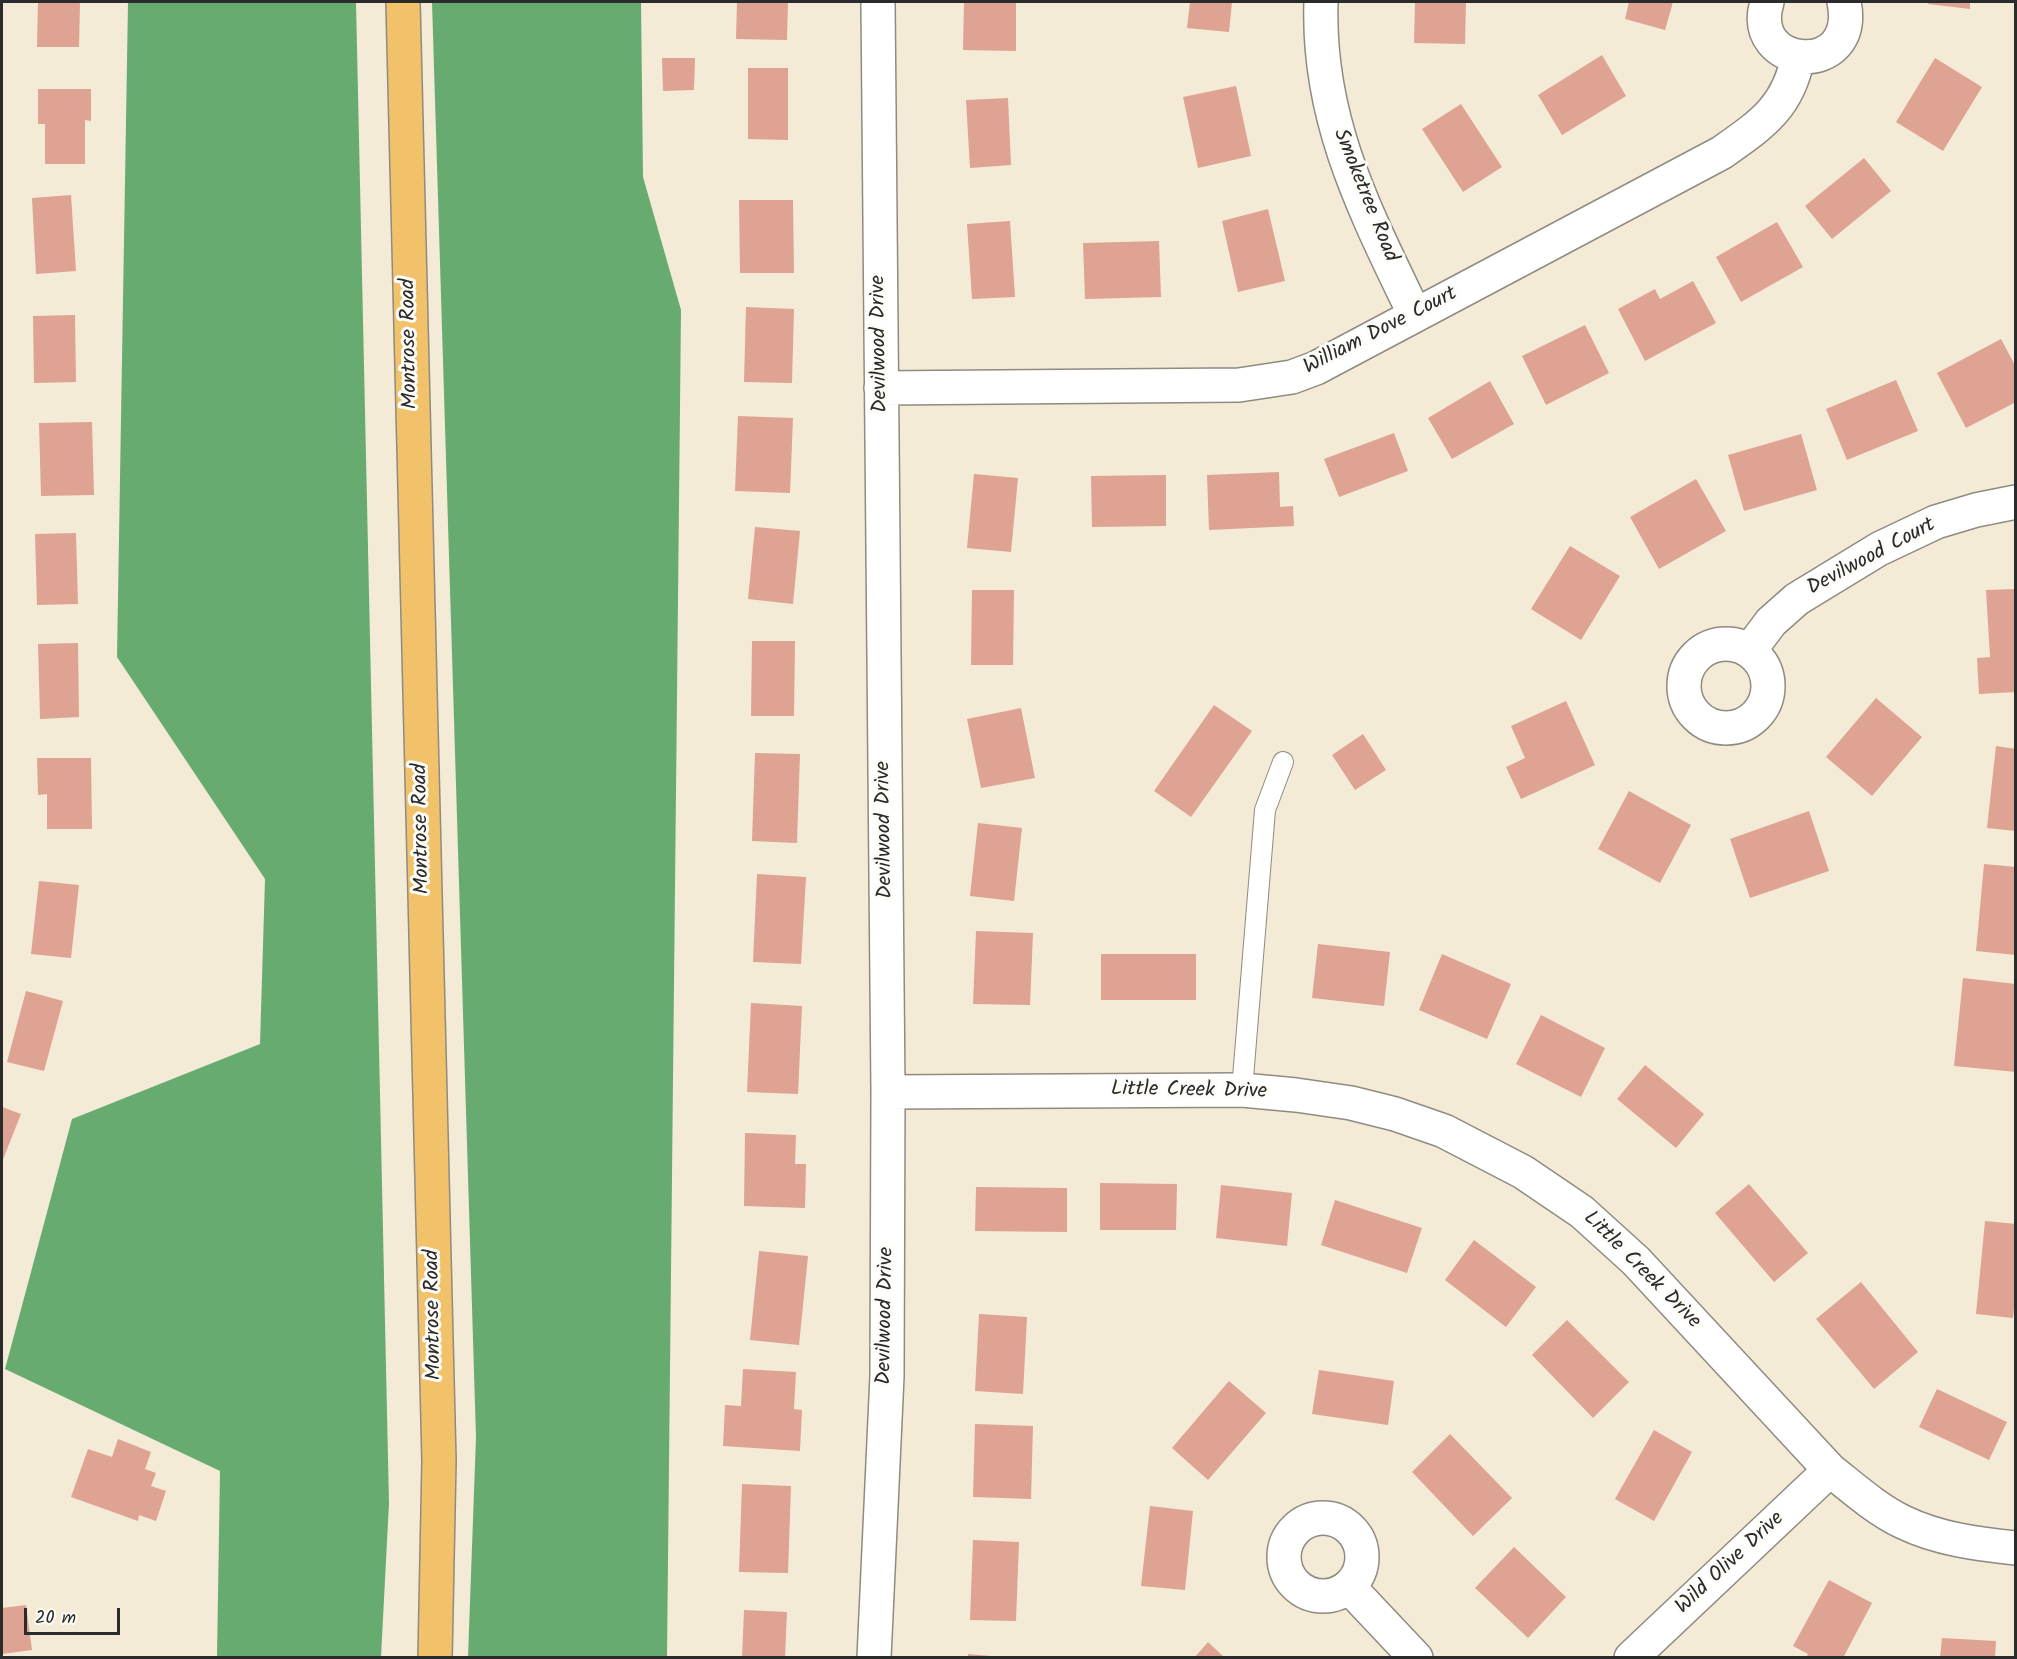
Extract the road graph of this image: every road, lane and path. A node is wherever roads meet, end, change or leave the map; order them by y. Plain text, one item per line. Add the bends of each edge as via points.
1 (403, 2) edge
2 (878, 2) edge
3 (1321, 2) edge
4 (1767, 2) edge
5 (1844, 2) edge
6 (1798, 57) junction
7 (1415, 315) junction
8 (882, 388) junction
9 (2016, 502) edge
10 (1750, 650) dead end
11 (1283, 762) dead end
12 (1242, 1090) junction
13 (888, 1092) junction
14 (1830, 1470) junction
15 (2016, 1548) edge
16 (1349, 1587) dead end
17 (435, 1658) edge
18 (874, 1658) edge
19 (1416, 1658) edge
20 (1631, 1658) edge

1 - 17 main road, Montrose Road via 439,1461
2 - 8 street, Devilwood Drive
3 - 7 street, Smoketree Road via 1324,63 1334,120 1350,174
4 - 6 street via 1764,17 1774,44
5 - 6 street via 1844,30 1837,43 1813,57
6 - 7 street, William Dove Court via 1794,78 1782,101 1759,126 1720,153
7 - 8 street, William Dove Court via 1316,369 1267,381 1212,386
8 - 13 street, Devilwood Drive
9 - 10 street, Devilwood Court via 1936,522 1879,549 1797,599 1771,622
11 - 12 lane via 1265,810
12 - 13 street, Little Creek Drive
12 - 14 street, Little Creek Drive via 1350,1103 1395,1114 1444,1131 1523,1172 1582,1212 1636,1261
13 - 18 street, Devilwood Drive via 887,1376
14 - 15 street, Little Creek Drive via 1902,1522 1967,1543
14 - 20 street, Wild Olive Drive
16 - 19 street

